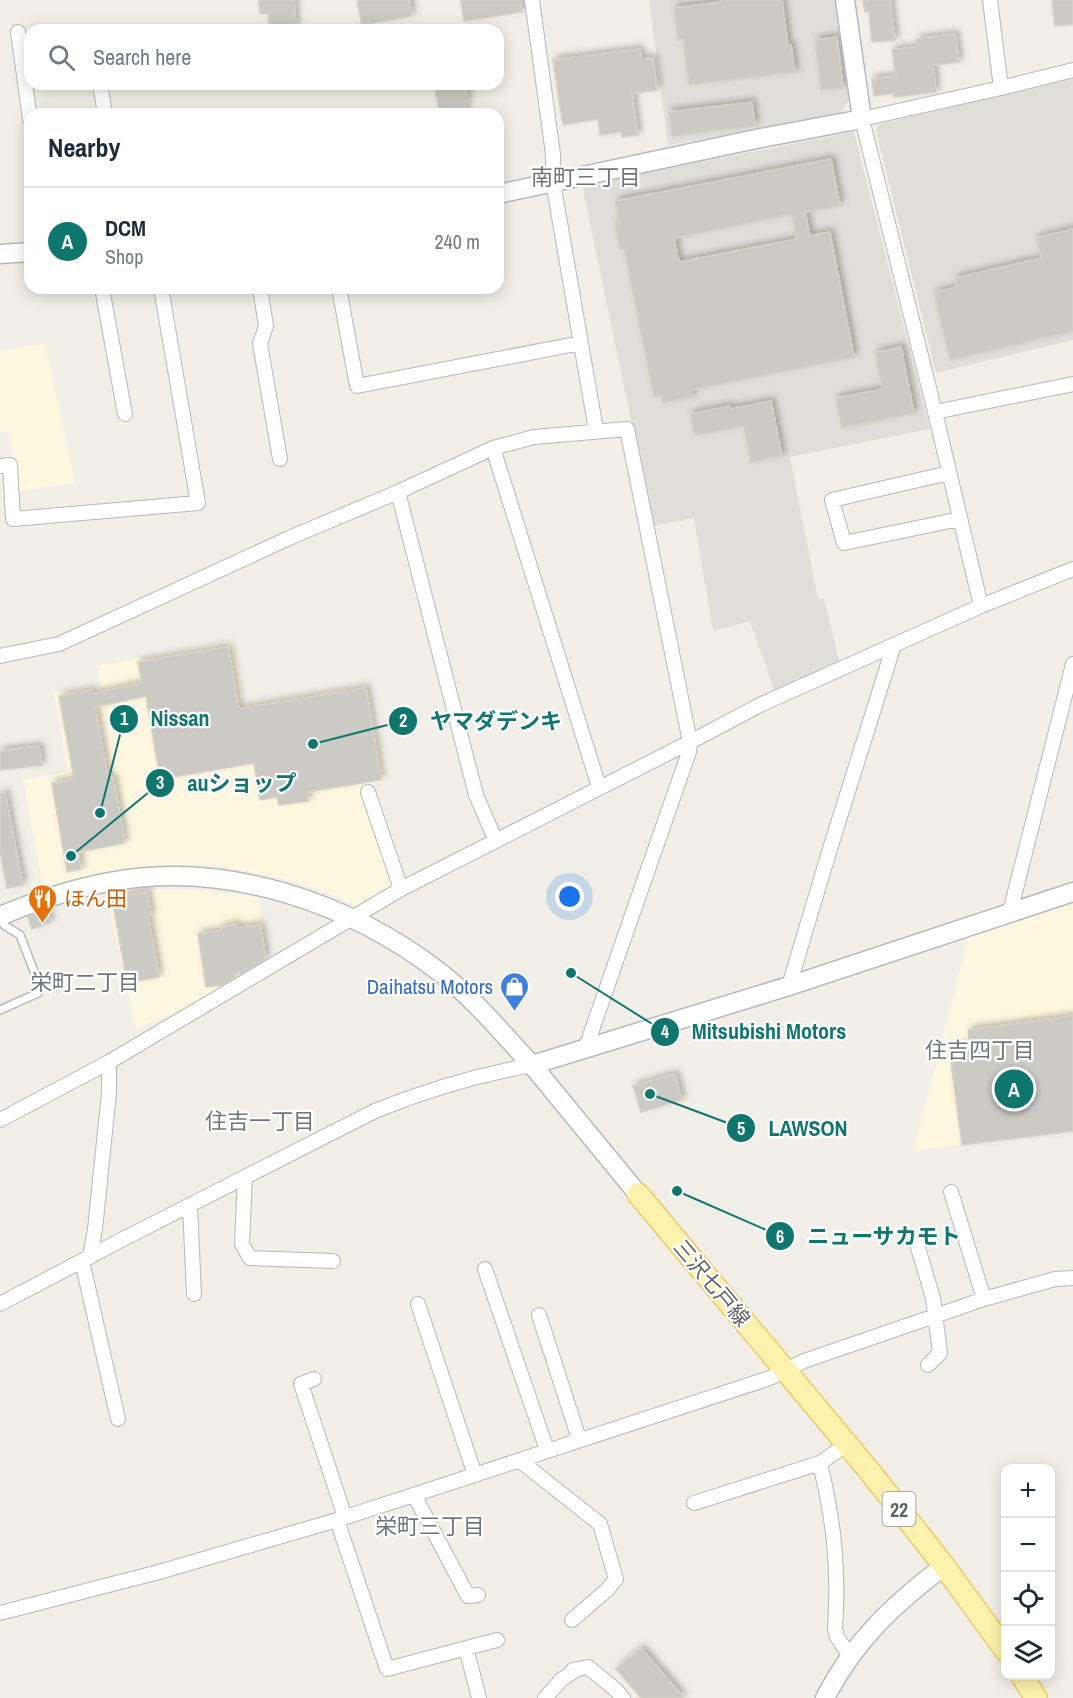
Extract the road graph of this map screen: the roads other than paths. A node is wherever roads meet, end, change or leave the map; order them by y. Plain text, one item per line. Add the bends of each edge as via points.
1 (532, 0) edge
2 (845, 0) edge
3 (990, 0) edge
4 (18, 32) dead end
5 (1073, 70) edge
6 (24, 76) edge
7 (1001, 88) junction
8 (26, 90) edge
9 (101, 90) edge
10 (28, 108) edge
11 (104, 108) edge
12 (862, 119) junction
13 (553, 182) junction
14 (504, 193) edge
15 (24, 252) edge
16 (0, 254) edge
17 (103, 294) edge
18 (163, 294) edge
19 (261, 294) edge
20 (340, 294) edge
21 (581, 343) junction
22 (1073, 384) edge
23 (935, 412) junction
24 (125, 414) dead end
25 (597, 430) junction
26 (493, 448) junction
27 (280, 459) dead end
28 (0, 466) edge
29 (950, 473) junction
30 (398, 492) junction
31 (960, 519) junction
32 (1073, 569) edge
33 (981, 606) junction
34 (894, 645) junction
35 (0, 656) edge
36 (1073, 664) edge
37 (690, 742) junction
38 (598, 788) junction
39 (368, 792) dead end
40 (496, 841) junction
41 (401, 889) junction
42 (1073, 892) edge
43 (1010, 912) junction
44 (0, 916) edge
45 (352, 918) junction
46 (789, 986) junction
47 (0, 1008) edge
48 (585, 1050) junction
49 (109, 1062) junction
50 (532, 1065) junction
51 (0, 1120) edge
52 (245, 1177) junction
53 (951, 1192) dead end
54 (638, 1194) joint
55 (190, 1205) junction
56 (916, 1241) dead end
57 (86, 1259) junction
58 (333, 1261) dead end
59 (485, 1269) dead end
60 (1073, 1278) edge
61 (194, 1294) dead end
62 (984, 1299) junction
63 (0, 1305) edge
64 (418, 1305) dead end
65 (539, 1315) dead end
66 (935, 1318) junction
67 (928, 1365) dead end
68 (787, 1371) junction
69 (314, 1380) dead end
70 (118, 1419) dead end
71 (579, 1439) junction
72 (847, 1444) junction
73 (547, 1450) junction
74 (519, 1460) junction
75 (820, 1463) junction
76 (475, 1475) junction
77 (414, 1495) junction
78 (694, 1503) dead end
79 (341, 1518) junction
80 (944, 1566) junction
81 (478, 1594) dead end
82 (0, 1613) edge
83 (572, 1620) dead end
84 (497, 1640) dead end
85 (1001, 1645) edge
86 (466, 1648) junction
87 (850, 1656) junction
88 (1025, 1680) edge
89 (479, 1698) edge
90 (545, 1698) edge
91 (623, 1698) edge
92 (825, 1698) edge
93 (1036, 1698) edge

1 - 13 street via 554,154
2 - 12 street
3 - 7 street
4 - 6 street
5 - 7 street
7 - 12 street
8 - 10 street
9 - 11 street
12 - 13 street
12 - 23 street
13 - 14 street
13 - 21 street
15 - 16 street
17 - 24 street
18 - 28 street via 198,503 13,519 10,465
19 - 27 street via 266,326 260,344
20 - 21 street via 357,386
21 - 25 street
22 - 23 street
23 - 29 street
25 - 26 street via 534,437
25 - 37 street via 627,429
26 - 30 street
26 - 38 street
29 - 31 street
29 - 31 street via 832,500 844,543
30 - 35 street via 59,644
30 - 40 street via 476,795
31 - 33 street
32 - 33 street
33 - 34 street
34 - 37 street via 762,704
34 - 46 street
36 - 43 street
37 - 38 street
37 - 48 street
38 - 40 street
39 - 41 street
40 - 41 street
41 - 45 street
42 - 43 street
43 - 46 street
44 - 45 street via 53,895 110,881 181,876 295,895
44 - 47 lane via 4,924 20,935 38,983 35,989
45 - 49 street
45 - 50 street via 414,953 444,976
46 - 48 street
48 - 50 street
49 - 51 street
49 - 57 street via 95,1229
50 - 52 street via 483,1074 407,1098
50 - 54 street
52 - 55 street
52 - 58 street via 242,1244 250,1258
53 - 62 street
54 - 68 main road, 三沢七戸線 / 22
55 - 57 street
55 - 61 street
56 - 66 street
57 - 63 street
57 - 70 street
59 - 73 street
60 - 62 street
62 - 66 street
64 - 76 street
65 - 71 street
66 - 67 street via 940,1353
66 - 68 street via 804,1361
68 - 71 street
68 - 72 main road, 22
69 - 79 street via 301,1384
71 - 73 street
72 - 75 street
72 - 80 main road, 22
73 - 74 street
74 - 76 street
74 - 83 street via 600,1524 616,1579
75 - 78 street
75 - 87 street via 837,1560 835,1629
76 - 77 street
77 - 79 street
77 - 81 street via 468,1596
79 - 82 street via 159,1572
79 - 86 street via 387,1669
80 - 85 main road, 22
80 - 87 street via 891,1608
84 - 86 street
86 - 89 street
87 - 92 street
88 - 93 main road
90 - 91 street via 573,1670 588,1667

